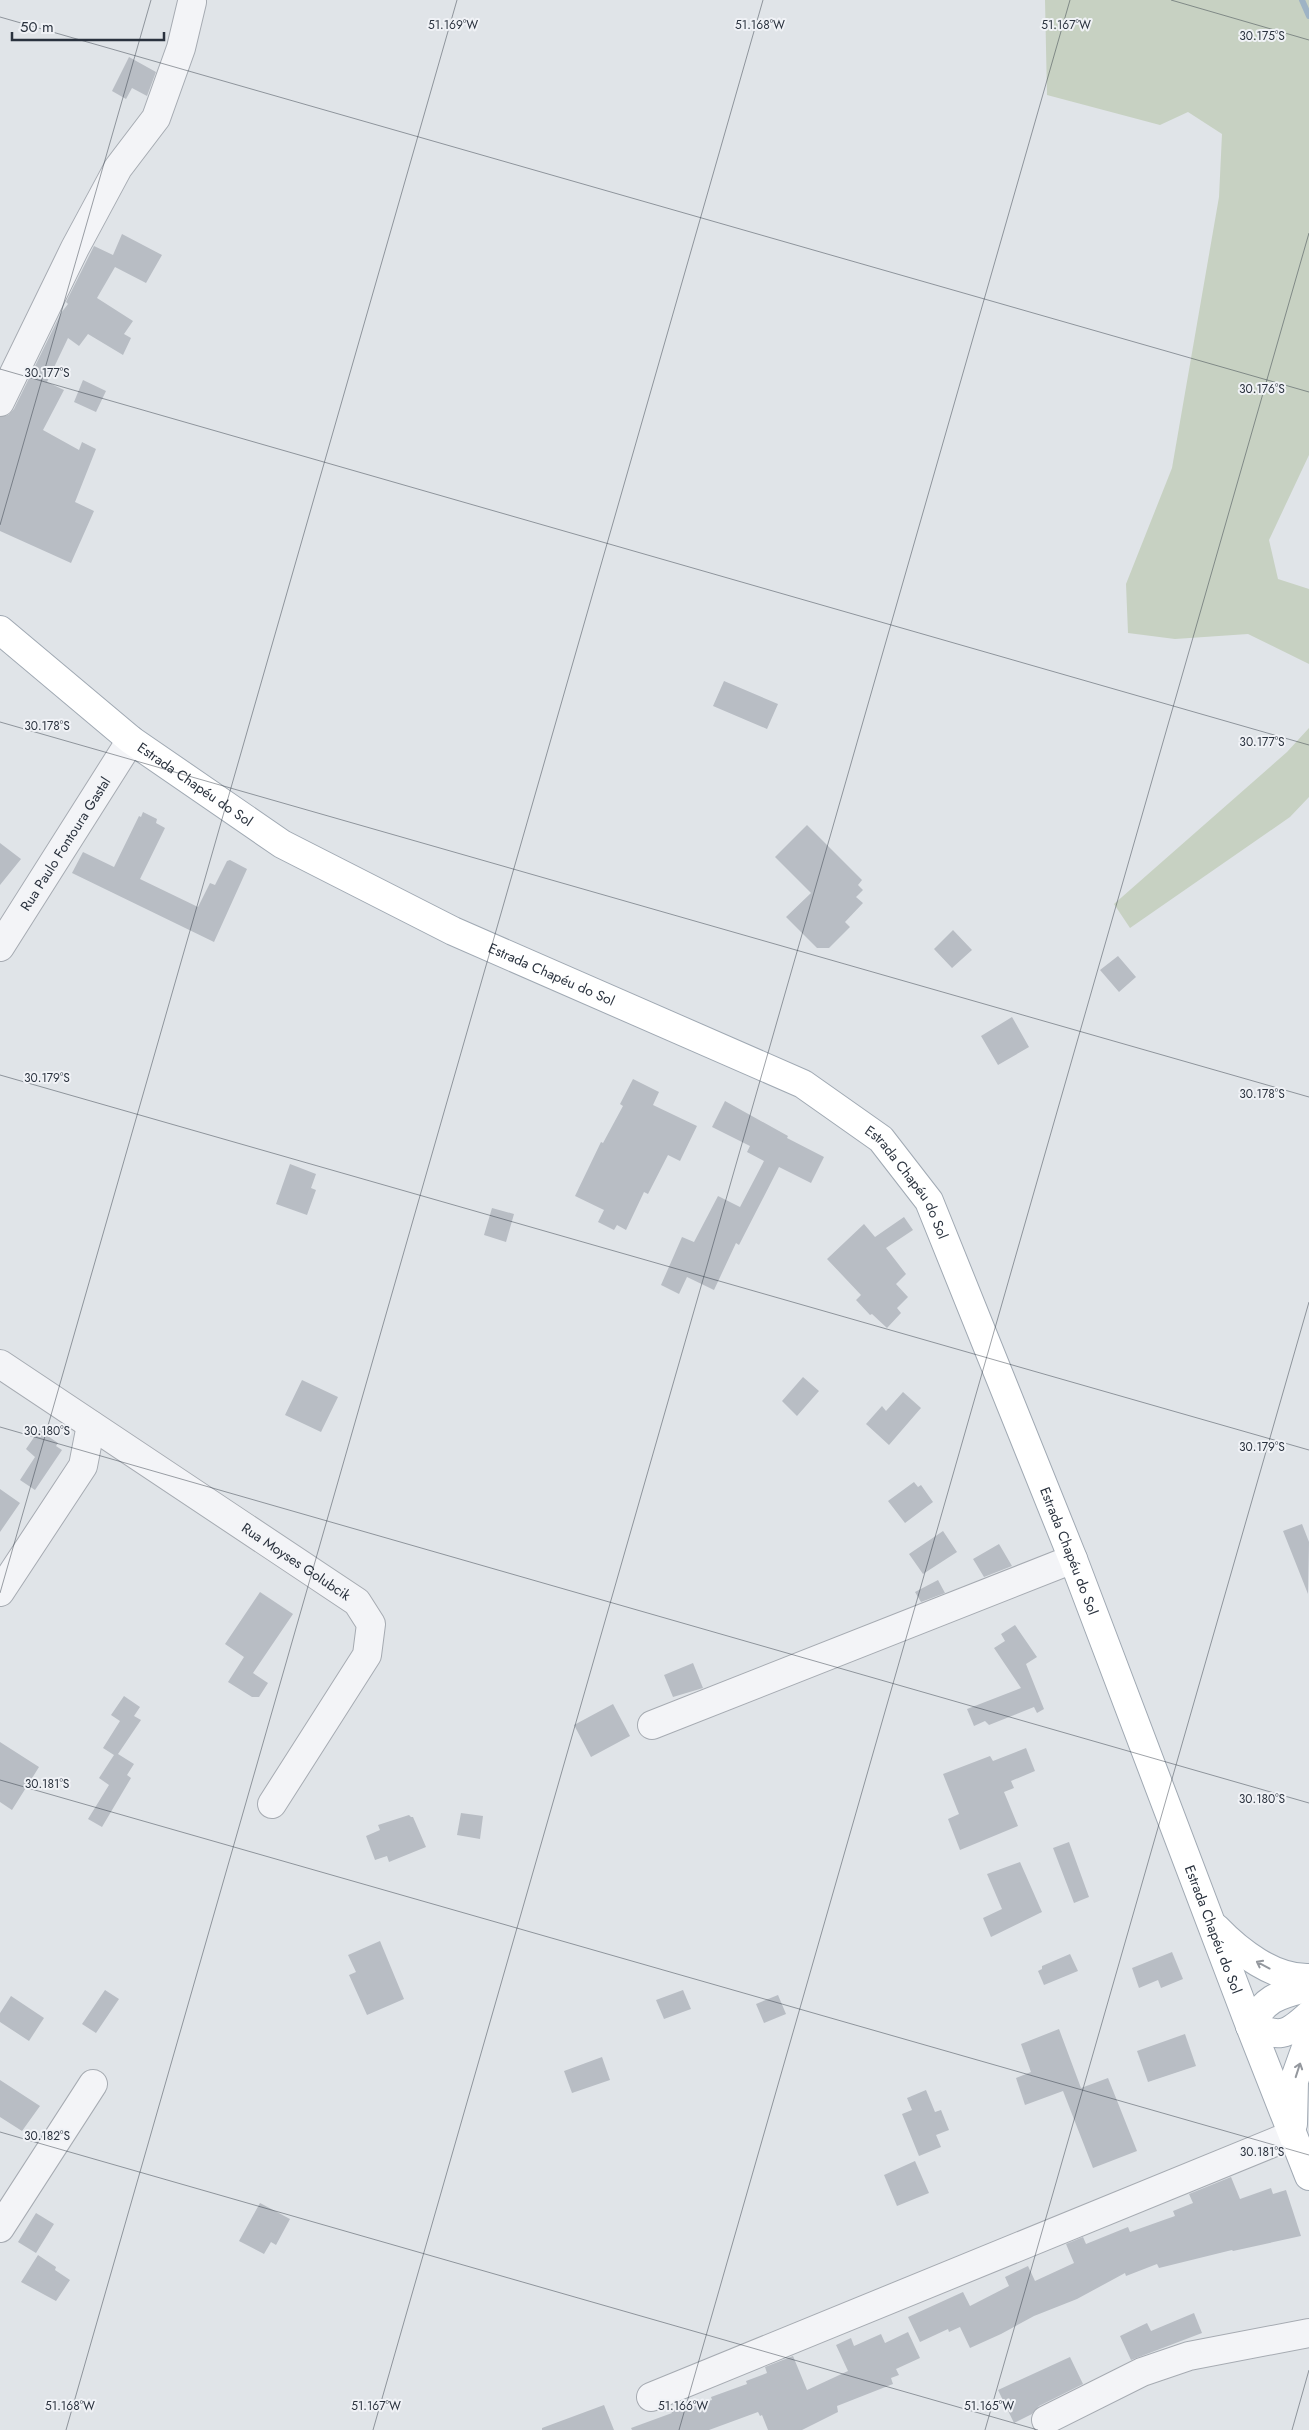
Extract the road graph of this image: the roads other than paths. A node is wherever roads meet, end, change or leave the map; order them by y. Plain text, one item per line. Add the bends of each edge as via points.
1 (192, 2) dead end
2 (0, 402) edge
3 (0, 630) edge
4 (130, 740) junction
5 (0, 947) edge
6 (0, 1364) edge
7 (91, 1425) junction
8 (1073, 1559) junction
9 (0, 1592) edge
10 (652, 1724) dead end
11 (272, 1804) dead end
12 (1211, 1922) junction
13 (1309, 1978) edge
14 (1309, 1987) edge
15 (1309, 2015) edge
16 (1250, 2026) junction
17 (1309, 2039) edge
18 (93, 2084) dead end
19 (1292, 2135) junction
20 (1309, 2176) edge
21 (0, 2228) edge
22 (1309, 2333) edge
23 (651, 2397) dead end
24 (1046, 2420) dead end

1 - 2 street via 181,48 156,118 118,168
3 - 4 main road, Estrada Chapéu do Sol
4 - 5 street, Rua Paulo Fontoura Gastal
4 - 8 main road, Estrada Chapéu do Sol via 282,844 453,931 803,1084 881,1139 929,1201
6 - 7 street, Rua Moyses Golubcik
7 - 9 street via 84,1466
7 - 11 street, Rua Moyses Golubcik via 357,1602 371,1624 367,1655
8 - 10 street
8 - 12 main road, Estrada Chapéu do Sol
13 -> 12 main road via 1267,1968 1235,1948
12 - 16 main road, Estrada Chapéu do Sol
14 - 16 main road via 1267,2002
15 - 16 main road via 1282,2034 1271,2034
16 - 19 main road, Estrada Chapéu do Sol
19 -> 17 main road via 1294,2081
18 - 21 street
19 - 20 main road, Estrada Chapéu do Sol
19 - 23 street
22 - 24 street via 1190,2356 1142,2372

